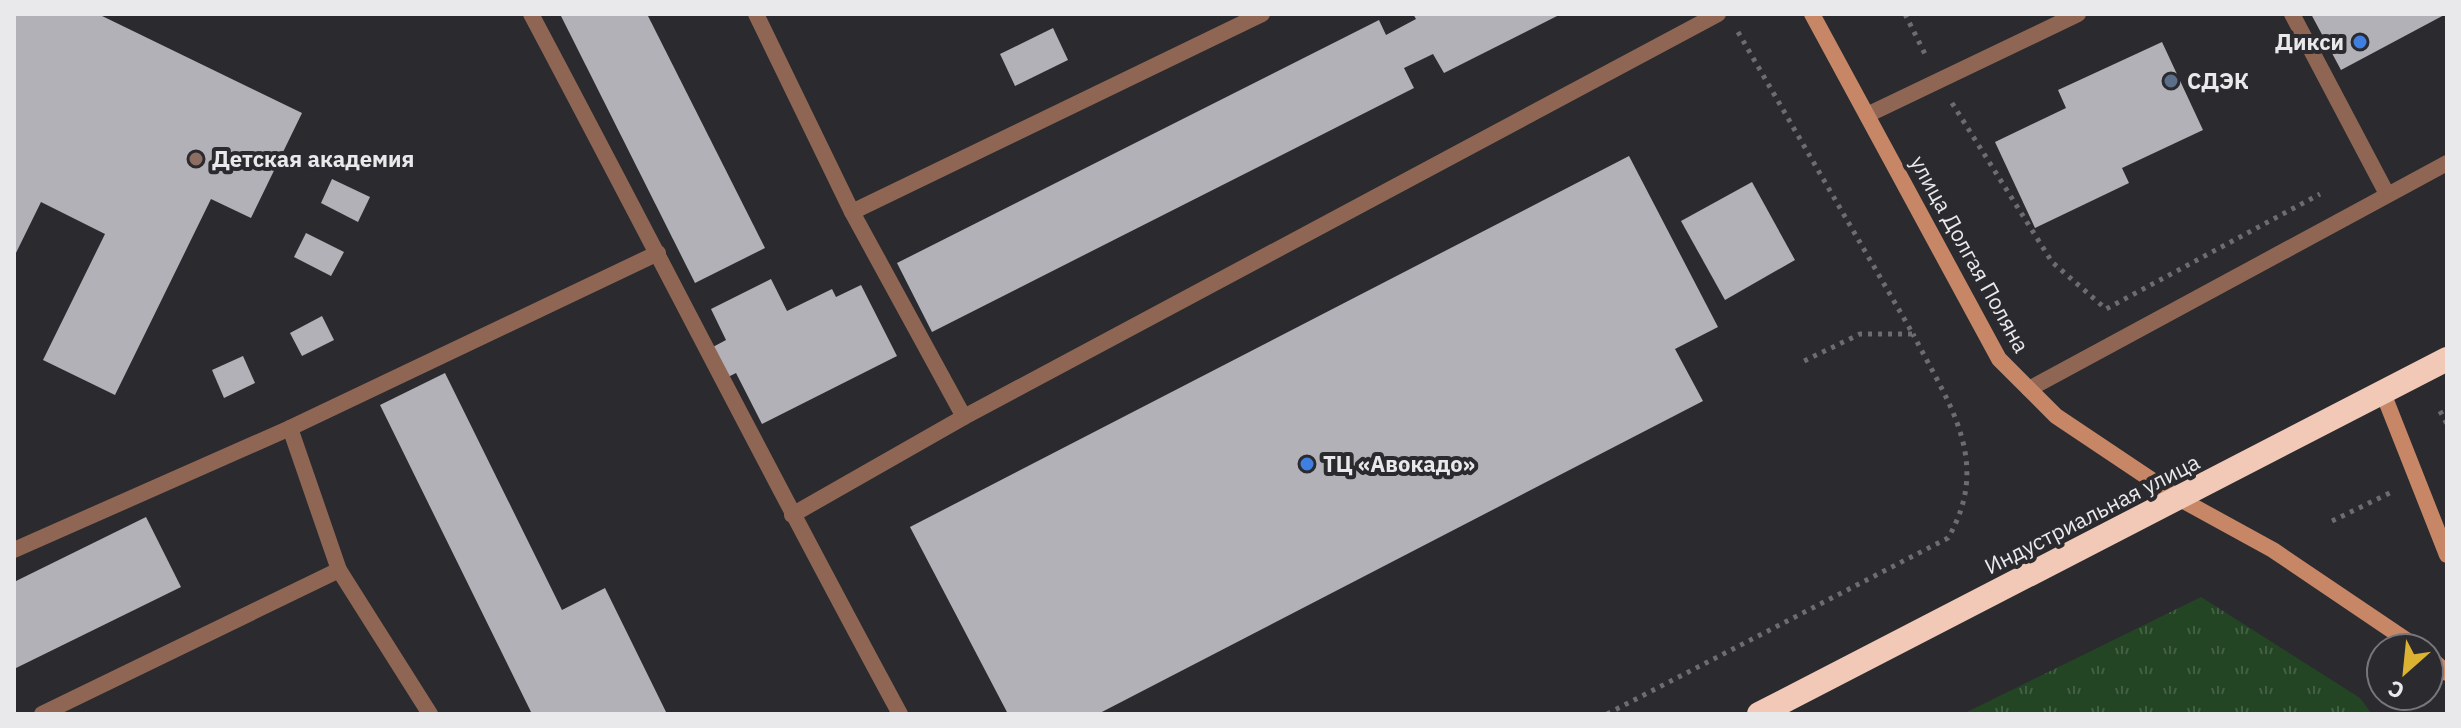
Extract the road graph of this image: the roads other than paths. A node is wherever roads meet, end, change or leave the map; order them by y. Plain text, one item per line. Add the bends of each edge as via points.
1 (531, 14) edge
2 (756, 14) edge
3 (1262, 14) edge
4 (1718, 14) edge
5 (1812, 14) edge
6 (2078, 14) edge
7 (2292, 14) edge
8 (1867, 115) junction
9 (2447, 163) edge
10 (2387, 194) junction
11 (852, 212) junction
12 (658, 253) junction
13 (2447, 359) edge
14 (2029, 389) junction
15 (2383, 393) junction
16 (964, 417) junction
17 (290, 428) junction
18 (2180, 499) junction
19 (792, 515) junction
20 (14, 550) edge
21 (2447, 555) edge
22 (339, 570) junction
23 (2394, 632) edge
24 (42, 714) edge
25 (430, 714) edge
26 (900, 714) edge
27 (1759, 714) edge

1 - 12 lane
2 - 11 lane
3 - 11 lane
4 - 16 lane
5 - 8 main road, улица Долгая Поляна
6 - 8 lane
7 - 10 lane
8 - 14 main road, улица Долгая Поляна via 1999,359
9 - 10 lane
10 - 14 lane
11 - 16 lane
12 - 17 lane
12 - 19 lane
13 - 15 highway, Индустриальная улица
14 - 18 main road, улица Долгая Поляна via 2056,416
15 - 18 highway, Индустриальная улица
15 - 21 main road
16 - 19 lane
17 - 20 lane
17 - 22 lane
18 - 23 main road, улица Долгая Поляна via 2273,550
18 - 27 highway, Индустриальная улица
19 - 26 lane
22 - 24 lane
22 - 25 lane

